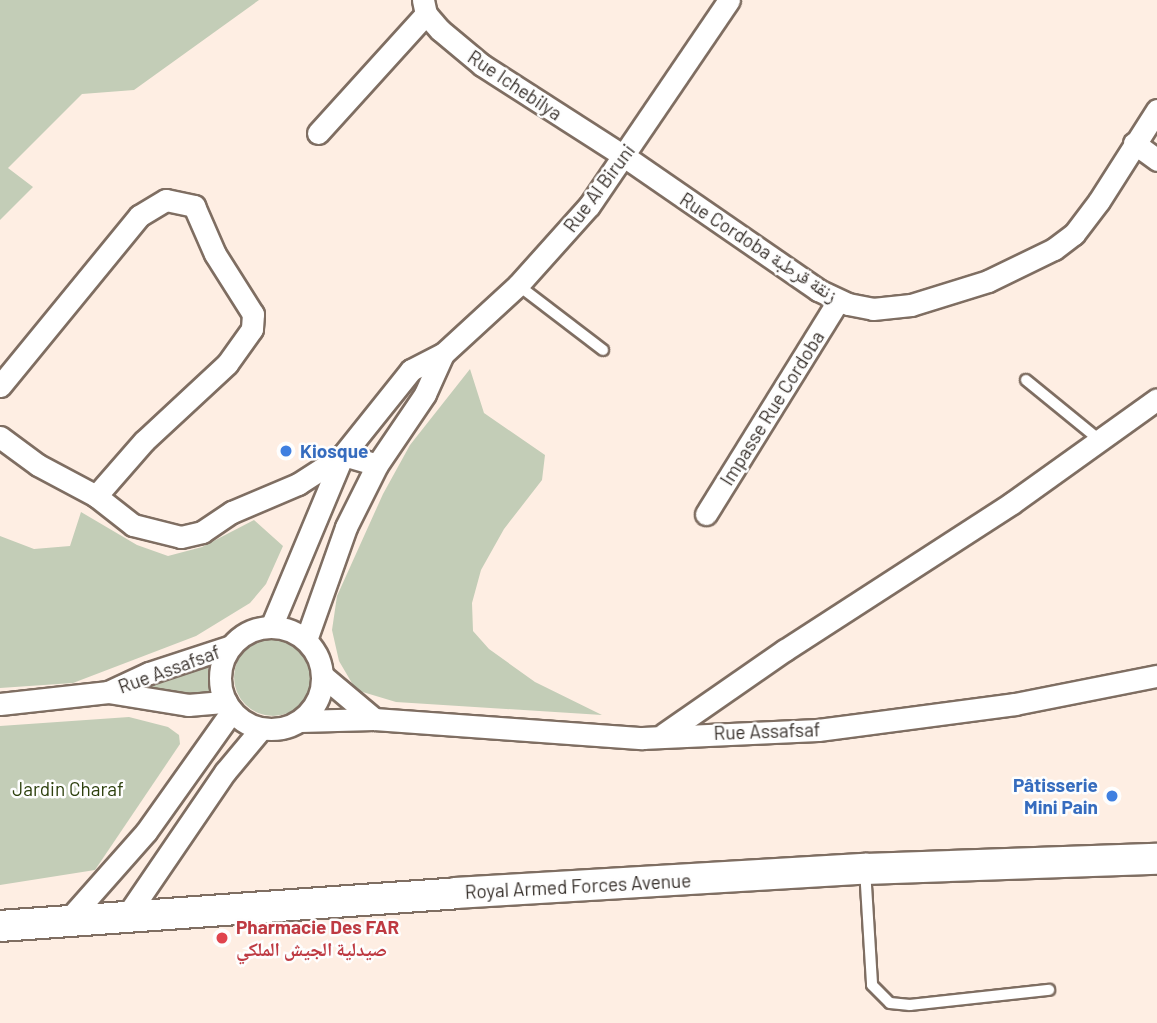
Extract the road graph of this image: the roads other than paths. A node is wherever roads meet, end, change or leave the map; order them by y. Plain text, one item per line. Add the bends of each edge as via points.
1 (729, 0) edge
2 (424, 7) edge
3 (1157, 110) edge
4 (318, 132) dead end
5 (1134, 144) junction
6 (624, 156) junction
7 (1157, 160) edge
8 (518, 285) junction
9 (838, 301) junction
10 (603, 350) dead end
11 (443, 354) junction
12 (1026, 380) dead end
13 (0, 386) edge
14 (1157, 399) edge
15 (0, 437) edge
16 (1102, 442) junction
17 (343, 455) junction
18 (377, 465) junction
19 (96, 496) junction
20 (706, 514) dead end
21 (271, 627) junction
22 (306, 640) junction
23 (231, 646) junction
24 (323, 676) junction
25 (1157, 676) edge
26 (108, 692) junction
27 (0, 704) edge
28 (229, 707) junction
29 (374, 719) junction
30 (300, 721) junction
31 (261, 729) junction
32 (663, 735) junction
33 (1157, 859) edge
34 (866, 869) junction
35 (126, 917) junction
36 (69, 919) junction
37 (0, 926) edge
38 (1049, 990) dead end

1 - 6 street, Rue Al Biruni
2 - 4 street
2 - 6 street, Rue Ichebilya via 482,65
3 - 5 street, Rue Cordoba زنقة قرطبة
5 - 7 street
5 - 9 street, Rue Cordoba زنقة قرطبة via 1074,234 1035,260 911,305 873,309
6 - 8 street, Rue Al Biruni via 589,205
6 - 9 street, Rue Cordoba زنقة قرطبة
8 - 10 lane
8 - 11 street, Rue Al Biruni
9 - 20 street, Impasse Rue Cordoba
11 - 17 street via 411,370
11 - 18 street via 425,394
12 - 16 lane
13 - 19 street via 139,216 166,200 194,206 215,254 253,314 252,329 228,364 144,441
14 - 16 street
15 - 19 street via 38,465
16 - 32 street
17 - 18 street
17 - 19 street via 298,484 232,512 202,532 181,537 132,525
17 - 21 street
18 - 22 street via 346,527
21 - 22 street
21 - 23 street via 249,632
22 - 24 street via 315,650
23 - 26 street, Rue Assafsaf
23 - 28 street via 220,683
24 - 29 street
24 - 30 street via 321,693
25 - 32 street, Rue Assafsaf via 1015,704 818,730
26 - 27 street, Rue Assafsaf
26 - 28 street, Rue Assafsaf
28 - 31 street
28 - 36 street via 146,832
29 - 30 street, Rue Assafsaf
29 - 32 street, Rue Assafsaf via 642,738
30 - 31 street via 281,729
31 - 35 street via 225,772
33 - 34 main road, Royal Armed Forces Avenue
34 - 35 main road, Royal Armed Forces Avenue
34 - 38 lane via 873,985 890,1003 910,1006
35 - 36 main road, Royal Armed Forces Avenue
36 - 37 main road, Royal Armed Forces Avenue

